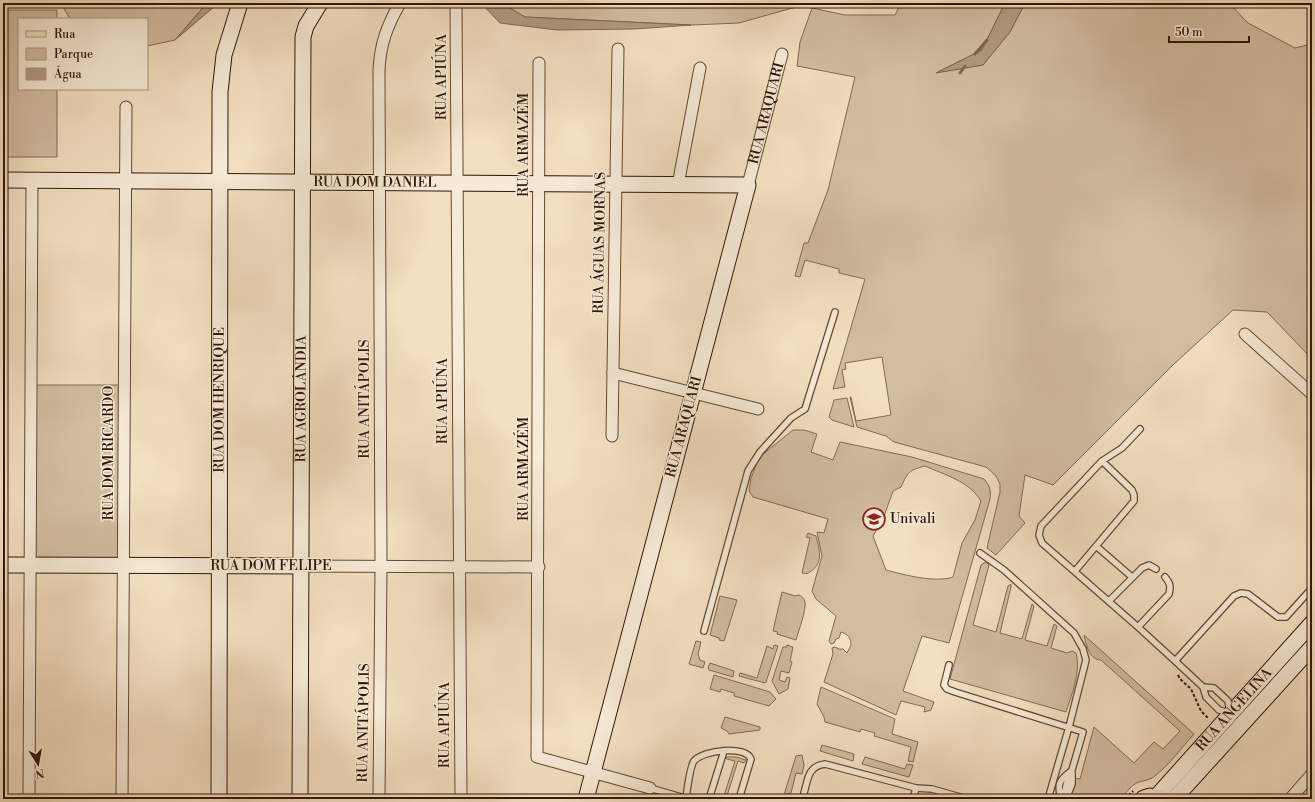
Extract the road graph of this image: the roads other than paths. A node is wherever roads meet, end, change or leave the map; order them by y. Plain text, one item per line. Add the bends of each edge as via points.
1 (240, 3) edge
2 (320, 3) edge
3 (400, 3) edge
4 (456, 3) edge
5 (618, 49) dead end
6 (782, 54) dead end
7 (539, 63) dead end
8 (700, 68) dead end
9 (126, 107) dead end
10 (3, 180) edge
11 (32, 181) junction
12 (126, 181) junction
13 (220, 182) junction
14 (302, 182) junction
15 (379, 183) junction
16 (457, 184) junction
17 (539, 184) junction
18 (615, 184) junction
19 (678, 185) junction
20 (748, 185) junction
21 (835, 312) dead end
22 (1245, 334) dead end
23 (613, 373) junction
24 (693, 393) junction
25 (1312, 394) edge
26 (758, 409) dead end
27 (1140, 429) dead end
28 (612, 436) dead end
29 (1102, 461) junction
30 (1096, 546) junction
31 (980, 553) dead end
32 (3, 565) edge
33 (30, 565) junction
34 (123, 566) junction
35 (219, 566) junction
36 (300, 566) junction
37 (459, 566) junction
38 (381, 567) junction
39 (538, 567) junction
40 (1156, 569) dead end
41 (1075, 572) junction
42 (1132, 577) junction
43 (1165, 577) dead end
44 (1312, 588) edge
45 (1108, 601) junction
46 (1312, 623) edge
47 (1138, 627) junction
48 (704, 631) dead end
49 (1312, 647) edge
50 (1175, 661) junction
51 (949, 665) dead end
52 (1203, 687) junction
53 (1236, 719) junction
54 (1069, 727) junction
55 (724, 751) junction
56 (1072, 770) junction
57 (593, 773) junction
58 (1312, 774) edge
59 (650, 788) joint
60 (916, 788) junction
61 (804, 793) dead end
62 (1154, 798) edge
63 (29, 799) edge
64 (122, 799) edge
65 (219, 799) edge
66 (300, 799) edge
67 (378, 799) edge
68 (460, 799) edge
69 (586, 799) edge
70 (687, 799) edge
71 (709, 799) edge
72 (739, 799) edge
73 (913, 799) edge
74 (967, 799) edge
75 (1048, 799) edge
76 (1062, 799) edge
77 (1066, 799) edge
78 (1174, 799) edge
79 (1290, 799) edge

1 - 13 street, RUA DOM HENRIQUE via 221,73
2 - 14 street, RUA AGROLÂNDIA via 306,26 303,37
3 - 15 street, RUA ANITÁPOLIS via 386,30 380,59
4 - 16 street, RUA APIÚNA
5 - 18 street, RUA ÁGUAS MORNAS
6 - 20 street, RUA ARAQUARI
7 - 17 street, RUA ARMAZÉM
8 - 19 street
9 - 12 street, RUA DOM RICARDO
10 - 11 street, RUA DOM DANIEL
11 - 12 street, RUA DOM DANIEL
11 - 33 street
12 - 13 street, RUA DOM DANIEL
12 - 34 street, RUA DOM RICARDO
13 - 14 street, RUA DOM DANIEL
13 - 35 street, RUA DOM HENRIQUE
14 - 15 street, RUA DOM DANIEL
14 - 36 street, RUA AGROLÂNDIA
15 - 16 street, RUA DOM DANIEL
15 - 38 street, RUA ANITÁPOLIS
16 - 17 street, RUA DOM DANIEL
16 - 37 street, RUA APIÚNA
17 - 18 street, RUA DOM DANIEL
17 - 39 street, RUA ARMAZÉM
18 - 19 street, RUA DOM DANIEL
18 - 23 street, RUA ÁGUAS MORNAS
19 - 20 street, RUA DOM DANIEL
20 - 24 street, RUA ARAQUARI
21 - 48 lane via 805,409 791,418 760,452 748,471
22 - 25 street
23 - 24 street
23 - 28 street, RUA ÁGUAS MORNAS
24 - 26 street
24 - 57 street, RUA ARAQUARI
27 - 29 lane via 1122,448
29 - 30 lane via 1132,490 1134,500
29 - 41 lane via 1041,526 1039,535 1042,543
30 - 41 lane
30 - 42 lane
31 - 54 lane via 1004,570 1074,633 1083,649 1086,660
32 - 33 street, RUA DOM FELIPE
33 - 34 street, RUA DOM FELIPE
33 - 63 street
34 - 35 street, RUA DOM FELIPE
34 - 64 street, RUA DOM RICARDO
35 - 36 street, RUA DOM FELIPE
35 - 65 street, RUA DOM HENRIQUE
36 - 38 street, RUA DOM FELIPE
36 - 66 street, RUA AGROLÂNDIA
37 - 38 street, RUA DOM FELIPE
37 - 39 street, RUA DOM FELIPE
37 - 68 street, RUA APIÚNA
38 - 67 street, RUA ANITÁPOLIS
39 - 57 street, RUA ARMAZÉM via 537,757
40 - 42 lane via 1148,564
41 - 45 lane
42 - 45 lane
43 - 47 lane via 1169,581 1168,594
44 - 50 lane via 1286,617 1282,618 1248,594 1234,596
45 - 47 lane
46 - 53 street, RUA ANGELINA
47 - 50 lane
49 - 53 street, RUA ANGELINA
50 - 52 lane
51 - 54 lane via 944,685 947,689
52 - 53 lane via 1206,697 1214,705
52 - 53 lane via 1214,688 1219,692 1228,701
53 - 62 street, RUA ANGELINA
53 - 78 street, RUA ANGELINA
54 - 56 lane via 1083,732
54 - 75 lane
55 - 70 lane via 710,752 693,762
55 - 71 lane
55 - 72 lane via 750,755
56 - 76 lane
56 - 77 lane via 1072,784
57 - 59 street, RUA ARMAZÉM
57 - 69 street, RUA ARAQUARI
58 - 79 street
59 - 70 lane
60 - 61 lane via 825,764 817,765 811,770
60 - 73 lane
60 - 74 lane via 932,789

